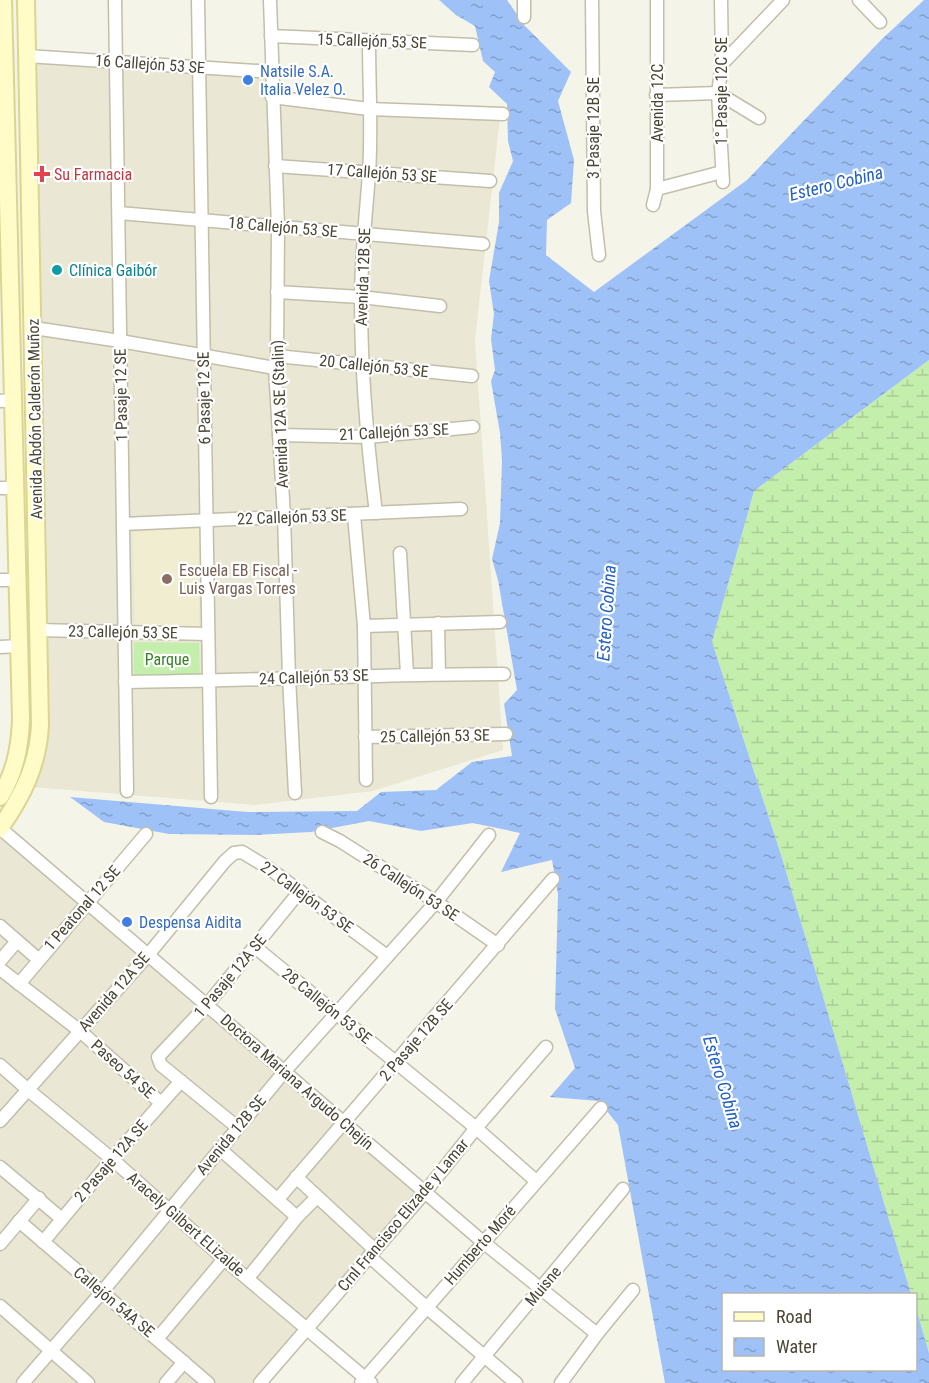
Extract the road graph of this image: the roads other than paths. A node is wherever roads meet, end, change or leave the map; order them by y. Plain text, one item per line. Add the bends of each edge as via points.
1 (3, 0) edge
2 (26, 0) edge
3 (116, 0) edge
4 (198, 0) edge
5 (270, 0) edge
6 (524, 0) edge
7 (592, 0) edge
8 (657, 0) edge
9 (721, 0) edge
10 (783, 0) edge
11 (859, 0) edge
12 (524, 17) dead end
13 (879, 22) dead end
14 (271, 36) junction
15 (369, 41) junction
16 (473, 45) dead end
17 (27, 56) junction
18 (116, 62) junction
19 (722, 64) junction
20 (199, 68) junction
21 (272, 72) junction
22 (718, 93) junction
23 (656, 95) junction
24 (272, 97) junction
25 (369, 109) junction
26 (503, 114) dead end
27 (759, 118) dead end
28 (4, 165) edge
29 (274, 166) junction
30 (369, 171) junction
31 (490, 181) dead end
32 (657, 189) junction
33 (653, 206) dead end
34 (119, 213) junction
35 (201, 220) junction
36 (278, 227) junction
37 (363, 234) junction
38 (483, 244) dead end
39 (599, 255) dead end
40 (5, 259) edge
41 (277, 292) junction
42 (361, 297) junction
43 (440, 306) dead end
44 (34, 328) junction
45 (6, 329) edge
46 (120, 341) junction
47 (204, 356) junction
48 (276, 362) junction
49 (362, 365) junction
50 (472, 376) dead end
51 (7, 401) edge
52 (473, 427) dead end
53 (279, 435) junction
54 (367, 437) junction
55 (8, 488) edge
56 (461, 509) dead end
57 (376, 513) junction
58 (354, 515) junction
59 (284, 516) junction
60 (206, 520) junction
61 (123, 524) junction
62 (400, 553) dead end
63 (0, 580) edge
64 (18, 580) junction
65 (500, 622) dead end
66 (402, 623) junction
67 (438, 623) junction
68 (364, 626) junction
69 (38, 630) junction
70 (125, 632) junction
71 (208, 634) junction
72 (20, 646) junction
73 (0, 647) edge
74 (407, 674) junction
75 (439, 674) junction
76 (504, 674) dead end
77 (365, 675) junction
78 (289, 677) junction
79 (209, 681) junction
80 (125, 682) junction
81 (506, 735) dead end
82 (365, 737) junction
83 (366, 780) dead end
84 (127, 790) dead end
85 (295, 793) dead end
86 (0, 797) edge
87 (211, 797) dead end
88 (0, 828) edge
89 (322, 832) dead end
90 (146, 834) dead end
91 (489, 835) dead end
92 (225, 861) joint
93 (553, 879) dead end
94 (300, 891) junction
95 (87, 902) junction
96 (436, 902) junction
97 (0, 926) edge
98 (17, 940) junction
99 (498, 945) junction
100 (255, 947) junction
101 (148, 955) junction
102 (387, 956) junction
103 (38, 959) junction
104 (0, 961) edge
105 (0, 969) edge
106 (19, 984) junction
107 (207, 1005) junction
108 (337, 1014) junction
109 (80, 1031) junction
110 (546, 1047) dead end
111 (397, 1062) junction
112 (0, 1065) edge
113 (284, 1072) junction
114 (181, 1081) junction
115 (27, 1089) junction
116 (161, 1103) junction
117 (600, 1108) dead end
118 (0, 1121) edge
119 (343, 1122) junction
120 (237, 1127) junction
121 (476, 1128) junction
122 (220, 1149) junction
123 (112, 1159) junction
124 (0, 1167) edge
125 (296, 1178) junction
126 (536, 1181) junction
127 (623, 1189) dead end
128 (425, 1192) junction
129 (39, 1198) junction
130 (316, 1198) junction
131 (278, 1199) junction
132 (168, 1211) junction
133 (297, 1217) junction
134 (62, 1219) junction
135 (19, 1221) junction
136 (43, 1242) junction
137 (483, 1242) junction
138 (0, 1244) edge
139 (372, 1253) junction
140 (224, 1259) junction
141 (248, 1278) junction
142 (541, 1288) junction
143 (633, 1290) dead end
144 (102, 1292) junction
145 (0, 1306) edge
146 (426, 1307) junction
147 (306, 1328) junction
148 (597, 1334) junction
149 (157, 1339) junction
150 (52, 1351) junction
151 (484, 1357) junction
152 (184, 1362) junction
153 (366, 1381) edge
154 (23, 1383) edge
155 (88, 1383) edge
156 (166, 1383) edge
157 (208, 1383) edge
158 (260, 1383) edge
159 (462, 1383) edge
160 (516, 1383) edge
161 (561, 1383) edge

1 - 28 main road, Avenida Abdón Calderón Muñoz
2 - 17 main road, Avenida Abdón Calderón Muñoz
3 - 18 street, 1 Pasaje 12 SE
4 - 20 street, 6 Pasaje 12 SE
5 - 14 street, Avenida 12A SE (Stalin)
6 - 12 street
7 - 39 street, 3 Pasaje 12B SE via 594,212
8 - 23 street, Avenida 12C
9 - 19 street, 1° Pasaje 12C SE
10 - 19 street
11 - 13 street
14 - 15 street, 15 Callejón 53 SE
14 - 21 street, Avenida 12A SE (Stalin)
15 - 16 street, 15 Callejón 53 SE
15 - 25 street, Avenida 12B SE
17 - 18 street, 16 Callejón 53 SE
17 - 44 main road, Avenida Abdón Calderón Muñoz
18 - 20 street, 16 Callejón 53 SE
18 - 34 street, 1 Pasaje 12 SE
19 - 22 street, 1° Pasaje 12C SE
20 - 21 street, 16 Callejón 53 SE
20 - 35 street, 6 Pasaje 12 SE
21 - 24 street, Avenida 12A SE (Stalin)
22 - 23 street
22 - 27 street
22 - 32 street, 1° Pasaje 12C SE via 723,177
23 - 32 street, Avenida 12C
24 - 25 street
24 - 29 street, Avenida 12A SE (Stalin)
25 - 26 street
25 - 30 street, Avenida 12B SE
28 - 40 main road, Avenida Abdón Calderón Muñoz
29 - 30 street, 17 Callejón 53 SE
29 - 36 street, Avenida 12A SE (Stalin)
30 - 31 street, 17 Callejón 53 SE
30 - 37 street, Avenida 12B SE
32 - 33 street, Avenida 12C
34 - 35 street, 18 Callejón 53 SE
34 - 46 street, 1 Pasaje 12 SE
35 - 36 street, 18 Callejón 53 SE
35 - 47 street, 6 Pasaje 12 SE
36 - 37 street, 18 Callejón 53 SE
36 - 41 street, Avenida 12A SE (Stalin)
37 - 38 street, 18 Callejón 53 SE
37 - 42 street, Avenida 12B SE
40 - 45 main road, Avenida Abdón Calderón Muñoz
41 - 42 street
41 - 48 street, Avenida 12A SE (Stalin)
42 - 43 street
42 - 49 street, Avenida 12B SE
44 - 45 main road
44 - 46 street, 20 Callejón 53 SE
44 - 69 main road, Avenida Abdón Calderón Muñoz
45 - 51 main road, Avenida Abdón Calderón Muñoz
46 - 47 street, 20 Callejón 53 SE
46 - 61 street, 1 Pasaje 12 SE
47 - 48 street, 20 Callejón 53 SE
47 - 60 street, 6 Pasaje 12 SE
48 - 49 street, 20 Callejón 53 SE
48 - 53 street, Avenida 12A SE (Stalin)
49 - 50 street, 20 Callejón 53 SE
49 - 54 street, Avenida 12B SE
51 - 55 main road, Avenida Abdón Calderón Muñoz
52 - 54 street, 21 Callejón 53 SE
53 - 54 street, 21 Callejón 53 SE
53 - 59 street, Avenida 12A SE (Stalin)
54 - 57 street, Avenida 12B SE
55 - 64 main road, Avenida Abdón Calderón Muñoz
56 - 57 street, 22 Callejón 53 SE
57 - 58 street, 22 Callejón 53 SE
58 - 59 street, 22 Callejón 53 SE
58 - 68 street
59 - 60 street, 22 Callejón 53 SE
59 - 78 street, Avenida 12A SE (Stalin)
60 - 61 street, 22 Callejón 53 SE
60 - 71 street, 6 Pasaje 12 SE
61 - 70 street, 1 Pasaje 12 SE
62 - 66 street
63 - 64 street
64 - 72 main road, Avenida Abdón Calderón Muñoz
65 - 67 street
66 - 67 street
66 - 68 street
66 - 74 street
67 - 75 street
68 - 77 street
69 - 70 street, 23 Callejón 53 SE
69 - 88 main road, Avenida Abdón Calderón Muñoz via 37,751 25,789
70 - 71 street, 23 Callejón 53 SE
70 - 80 street, 1 Pasaje 12 SE
71 - 79 street, 6 Pasaje 12 SE
72 - 73 street
72 - 86 main road, Avenida Abdón Calderón Muñoz via 20,747
74 - 75 street, 24 Callejón 53 SE
74 - 77 street, 24 Callejón 53 SE
75 - 76 street, 24 Callejón 53 SE
77 - 78 street, 24 Callejón 53 SE
77 - 82 street
78 - 79 street, 24 Callejón 53 SE
78 - 85 street, Avenida 12A SE (Stalin)
79 - 80 street, 24 Callejón 53 SE
79 - 87 street, 6 Pasaje 12 SE
80 - 84 street, 1 Pasaje 12 SE
81 - 82 street, 25 Callejón 53 SE
82 - 83 street
88 - 95 street, Doctora Mariana Argudo Chejín
89 - 96 street, 26 Callejón 53 SE
90 - 95 street, 1 Peatonal 12 SE
91 - 96 street, Avenida 12B SE
92 - 94 street, 27 Callejón 53 SE via 242,852
92 - 101 street, Avenida 12A SE
93 - 99 street, 2 Pasaje 12B SE
94 - 100 street, 1 Pasaje 12A SE
94 - 102 street, 27 Callejón 53 SE
95 - 101 street, Doctora Mariana Argudo Chejín
95 - 103 street, 1 Peatonal 12 SE
96 - 99 street, 26 Callejón 53 SE
96 - 102 street, Avenida 12B SE
97 - 98 street
98 - 103 street
98 - 104 street
99 - 111 street, 2 Pasaje 12B SE
100 - 107 street, 1 Pasaje 12A SE
100 - 108 street, 28 Callejón 53 SE
101 - 107 street, Doctora Mariana Argudo Chejín
101 - 109 street, Avenida 12A SE
102 - 108 street, Avenida 12B SE
103 - 106 street, 1 Peatonal 12 SE
105 - 106 street, Paseo 54 SE
106 - 109 street, Paseo 54 SE
107 - 113 street, Doctora Mariana Argudo Chejín
107 - 114 street, 1 Pasaje 12A SE via 158,1058
108 - 111 street, 28 Callejón 53 SE
108 - 113 street, Avenida 12B SE
109 - 115 street, Avenida 12A SE
109 - 116 street, Paseo 54 SE
110 - 121 street, Crnl Francisco Elizade y Lamar
111 - 119 street, 2 Pasaje 12B SE
111 - 121 street, 28 Callejón 53 SE
112 - 115 street, Aracely Gilbert ELizalde
113 - 119 street, Doctora Mariana Argudo Chejín
113 - 120 street, Avenida 12B SE
114 - 116 street, 2 Pasaje 12A SE
114 - 120 street
115 - 118 street, Avenida 12A SE
115 - 123 street, Aracely Gilbert ELizalde
116 - 123 street, 2 Pasaje 12A SE
117 - 126 street, Humberto Moré
119 - 125 street, 2 Pasaje 12B SE
119 - 128 street, Doctora Mariana Argudo Chejín
120 - 122 street, Avenida 12B SE
121 - 126 street, 28 Callejón 53 SE
121 - 128 street, Crnl Francisco Elizade y Lamar
122 - 131 street
122 - 132 street, Avenida 12B SE
123 - 132 street, Aracely Gilbert ELizalde
123 - 134 street, 2 Pasaje 12A SE
124 - 129 street
125 - 130 street
125 - 131 street, 2 Pasaje 12B SE
126 - 137 street, Humberto Moré
127 - 142 street, Muisne
128 - 137 street, Doctora Mariana Argudo Chejín
128 - 139 street, Crnl Francisco Elizade y Lamar
129 - 134 street
129 - 135 street
130 - 133 street
130 - 139 street
131 - 133 street
132 - 140 street, Aracely Gilbert ELizalde
132 - 144 street, Avenida 12B SE
133 - 141 street
134 - 136 street, 2 Pasaje 12A SE
135 - 136 street, Callejón 54A SE
135 - 138 street
136 - 144 street, Callejón 54A SE
137 - 142 street, Doctora Mariana Argudo Chejín
137 - 146 street, Humberto Moré
139 - 146 street
139 - 147 street, Crnl Francisco Elizade y Lamar
140 - 141 street, Aracely Gilbert ELizalde
140 - 149 street
141 - 147 street, Aracely Gilbert ELizalde
142 - 148 street, Doctora Mariana Argudo Chejín
142 - 151 street, Muisne
143 - 148 street
144 - 149 street, Callejón 54A SE
144 - 150 street, Avenida 12B SE
145 - 150 street
146 - 151 street
146 - 153 street, Humberto Moré
147 - 153 street, Aracely Gilbert ELizalde
147 - 158 street, Crnl Francisco Elizade y Lamar
148 - 161 street
149 - 152 street, Callejón 54A SE
150 - 154 street, Avenida 12B SE
150 - 155 street
151 - 159 street, Muisne
151 - 160 street
152 - 156 street
152 - 157 street, Callejón 54A SE

